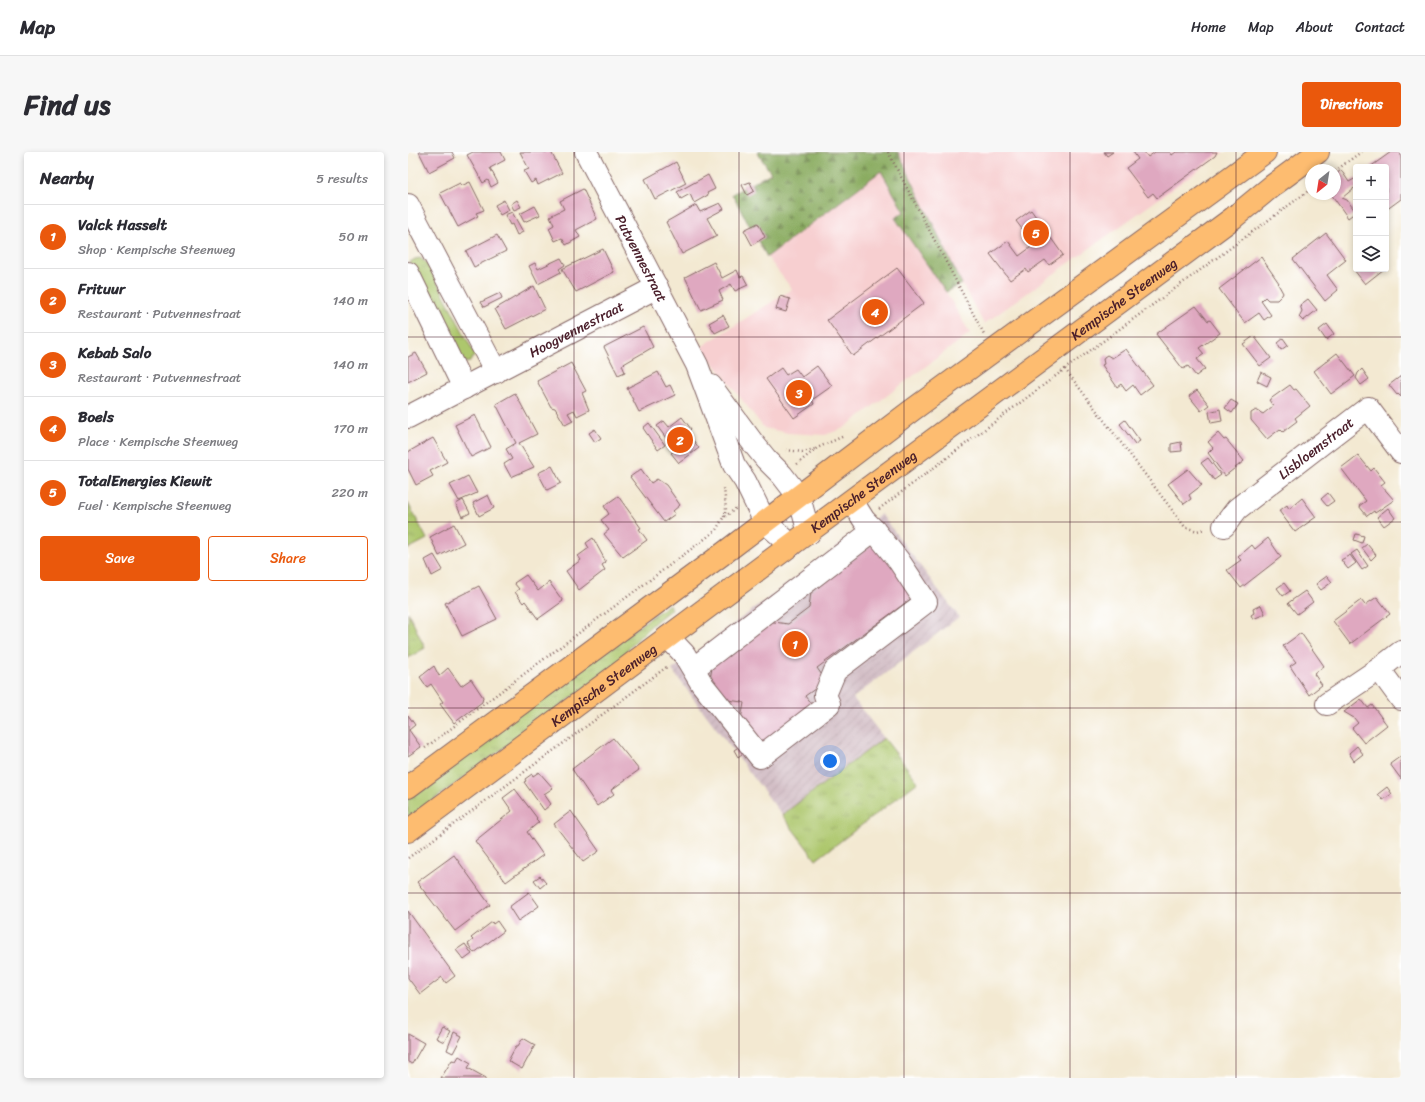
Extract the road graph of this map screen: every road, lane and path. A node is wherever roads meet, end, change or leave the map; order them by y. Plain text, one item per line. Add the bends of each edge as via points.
1 (586, 152) edge
2 (888, 152) edge
3 (1265, 152) edge
4 (1318, 152) edge
5 (1361, 152) edge
6 (1341, 167) edge
7 (409, 216) edge
8 (408, 273) edge
9 (657, 287) junction
10 (984, 335) dead end
11 (1052, 353) junction
12 (696, 365) junction
13 (496, 372) junction
14 (464, 388) junction
15 (408, 418) edge
16 (1401, 452) edge
17 (799, 497) junction
18 (852, 501) junction
19 (765, 522) junction
20 (1224, 526) joint
21 (874, 530) junction
22 (809, 533) junction
23 (791, 545) junction
24 (668, 637) junction
25 (1401, 652) edge
26 (693, 669) junction
27 (1379, 669) junction
28 (1401, 699) edge
29 (1327, 704) dead end
30 (408, 787) edge
31 (408, 831) edge

1 - 9 street, Putvennestraat
2 - 10 path
3 - 17 main road via 911,411
4 - 11 main road, Kempische Steenweg
5 - 6 path
7 - 13 street
8 - 14 street
9 - 12 street, Putvennestraat
9 - 13 street, Hoogvennestraat
11 - 18 main road, Kempische Steenweg
11 - 20 path via 1185,527 1197,531
12 - 17 street, Putvennestraat via 753,443
12 - 19 street, Putvennestraat via 729,454
13 - 14 street, Hoogvennestraat
14 - 15 street, Hoogvennestraat
16 - 20 street, Lisbloemstraat via 1368,408 1237,509
17 - 19 main road
17 - 22 street, Putvennestraat
18 - 21 street
18 - 22 main road, Kempische Steenweg
19 - 23 street, Putvennestraat
19 - 30 main road
21 - 26 street
21 - 26 street via 899,561 926,602 834,671 825,695 829,704 797,729 760,757
22 - 23 main road, Kempische Steenweg
23 - 24 main road, Kempische Steenweg
24 - 26 street via 684,654
24 - 31 main road, Kempische Steenweg
25 - 27 street
27 - 28 street
27 - 29 street

